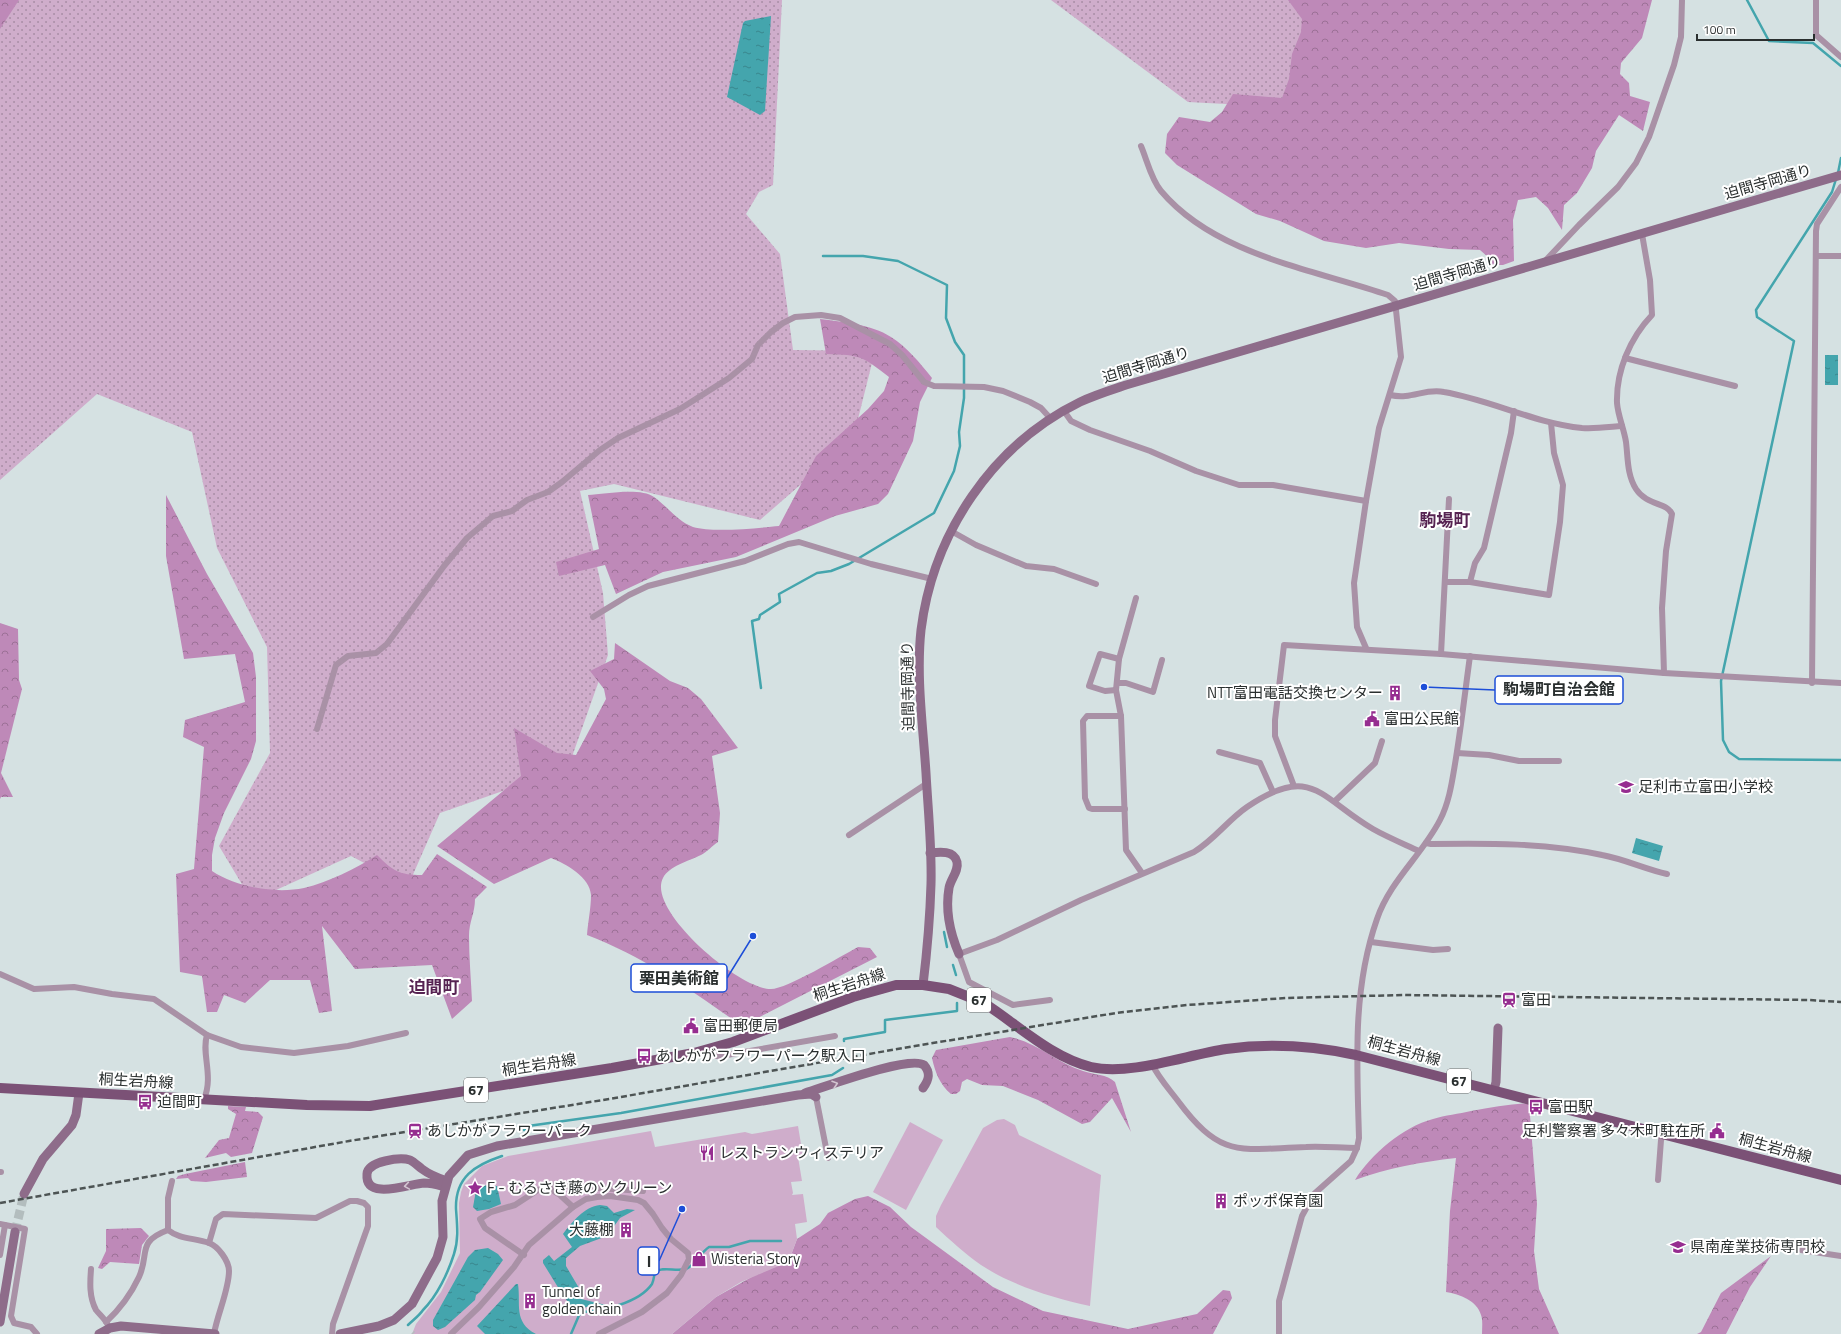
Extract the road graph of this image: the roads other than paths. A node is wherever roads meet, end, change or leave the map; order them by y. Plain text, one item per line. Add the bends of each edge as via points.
1 (1682, 0) edge
2 (1816, 0) edge
3 (1841, 56) edge
4 (1141, 146) dead end
5 (1841, 175) edge
6 (1841, 187) edge
7 (1642, 234) junction
8 (1816, 256) junction
9 (1841, 256) edge
10 (1544, 263) junction
11 (1397, 305) junction
12 (1625, 358) junction
13 (1735, 386) dead end
14 (1390, 395) junction
15 (1064, 411) junction
16 (1514, 411) junction
17 (1051, 419) junction
18 (1551, 423) junction
19 (1622, 426) junction
20 (1450, 499) dead end
21 (1366, 501) junction
22 (951, 531) junction
23 (932, 579) junction
24 (1446, 582) junction
25 (1470, 582) junction
26 (1096, 584) dead end
27 (1136, 598) dead end
28 (593, 617) dead end
29 (1366, 648) junction
30 (1441, 654) junction
31 (1470, 656) junction
32 (1119, 659) junction
33 (1162, 660) dead end
34 (1664, 673) junction
35 (1812, 682) junction
36 (1117, 683) junction
37 (1841, 683) edge
38 (1116, 690) junction
39 (1121, 716) junction
40 (317, 729) dead end
41 (1382, 741) dead end
42 (1219, 752) dead end
43 (1457, 753) junction
44 (1559, 761) dead end
45 (926, 784) junction
46 (1294, 786) junction
47 (1273, 792) junction
48 (1335, 801) junction
49 (1125, 809) junction
50 (849, 835) dead end
51 (1426, 843) junction
52 (1419, 851) junction
53 (930, 853) junction
54 (1142, 873) junction
55 (1667, 874) dead end
56 (1371, 942) junction
57 (1448, 949) dead end
58 (959, 954) junction
59 (0, 974) edge
60 (923, 985) junction
61 (1050, 1000) dead end
62 (1498, 1028) dead end
63 (406, 1033) dead end
64 (207, 1035) junction
65 (835, 1036) dead end
66 (712, 1048) junction
67 (1356, 1055) junction
68 (1152, 1064) junction
69 (0, 1088) edge
70 (923, 1088) dead end
71 (1494, 1090) junction
72 (79, 1093) junction
73 (798, 1095) junction
74 (816, 1097) joint
75 (204, 1099) junction
76 (1664, 1134) junction
77 (1358, 1148) junction
78 (828, 1158) dead end
79 (1658, 1180) dead end
80 (1841, 1180) edge
81 (172, 1181) dead end
82 (446, 1184) junction
83 (548, 1187) junction
84 (24, 1194) tunnel mouth
85 (638, 1200) junction
86 (573, 1207) junction
87 (10, 1227) edge
88 (168, 1230) junction
89 (209, 1243) junction
90 (1801, 1250) dead end
91 (0, 1255) edge
92 (524, 1255) junction
93 (1841, 1256) edge
94 (92, 1269) dead end
95 (0, 1322) edge
96 (108, 1325) junction
97 (37, 1334) edge
98 (99, 1334) edge
99 (214, 1334) edge
100 (332, 1334) edge
101 (340, 1334) edge
102 (451, 1334) edge
103 (599, 1334) edge
104 (1279, 1334) edge

1 - 10 street via 1681,37 1674,65 1649,137 1636,162 1618,187
2 - 3 street via 1816,35
4 - 11 street via 1160,190 1197,222 1244,248 1388,295
5 - 7 street, 迫間寺岡通り
6 - 8 street via 1817,224
7 - 10 street, 迫間寺岡通り
7 - 12 street via 1650,280 1652,315 1643,325
8 - 9 street
8 - 35 street
10 - 11 street, 迫間寺岡通り
11 - 14 street via 1401,357
11 - 15 street, 迫間寺岡通り via 1126,385 1081,401
12 - 13 street
12 - 19 street via 1618,385 1617,404
14 - 16 street via 1407,397 1438,390
14 - 21 street via 1379,428
15 - 17 street, 迫間寺岡通り
15 - 21 street via 1071,421 1090,430 1239,485 1273,485
16 - 18 street
16 - 25 street via 1512,433 1484,548 1475,562
17 - 22 street, 迫間寺岡通り via 1000,461 972,496
17 - 40 street via 1041,408 1003,391 978,386 934,386 924,382 890,344 840,318 807,315 795,317 782,323 758,345 752,359 729,378 680,409 618,438 590,457 548,492 527,500 512,511 493,516 467,538 387,644 376,653 348,656 336,665
18 - 19 street via 1584,428
18 - 25 street via 1554,453 1563,485 1549,595
19 - 34 street via 1633,484 1644,498 1663,506 1672,514 1666,551 1662,608
20 - 24 street
21 - 29 street via 1354,583 1357,627
22 - 23 street, 迫間寺岡通り
22 - 26 street via 976,545 1026,566 1054,569
23 - 28 street via 799,542 745,561 648,586
23 - 45 street, 迫間寺岡通り via 924,615 919,659
24 - 25 street
24 - 30 street
27 - 32 street
29 - 30 street
29 - 46 street via 1284,645 1275,736
30 - 31 street
31 - 34 street
31 - 43 street
32 - 36 street
32 - 38 street via 1100,654 1089,686 1105,692
33 - 36 street via 1153,692 1126,683
34 - 35 street
35 - 37 street
36 - 38 street
38 - 39 street
39 - 49 street
39 - 49 street via 1087,716 1083,721 1085,798 1092,809
41 - 48 street via 1375,763
42 - 47 street via 1260,763
43 - 44 street via 1519,761
43 - 51 street via 1444,811
45 - 50 street
45 - 53 street, 迫間寺岡通り
46 - 47 street
46 - 48 street via 1315,789
47 - 54 street via 1245,808 1194,852
48 - 52 street via 1372,828
49 - 54 street via 1126,850
51 - 52 street
51 - 55 street via 1567,849 1606,855
52 - 56 street via 1394,884 1377,918
53 - 58 street via 945,852 957,861 957,868 948,890 948,914
53 - 60 street, 迫間寺岡通り via 930,918
54 - 58 street via 998,940
56 - 57 street via 1433,950
56 - 67 street via 1359,995
58 - 61 street via 969,982 1012,1005
59 - 64 street via 34,989 74,987 154,999
60 - 66 main road, 桐生岩舟線 / 67 via 881,988
60 - 68 main road, 桐生岩舟線 / 67 via 961,992 984,1003 1065,1057 1091,1067 1120,1069
62 - 71 street
63 - 64 street via 348,1046 286,1053 241,1047
64 - 75 street via 209,1076
65 - 66 street via 720,1056 716,1056
66 - 75 main road, 桐生岩舟線 / 67 via 620,1067 370,1106
67 - 68 main road, 桐生岩舟線 / 67 via 1310,1048 1258,1046 1224,1049
67 - 71 main road, 桐生岩舟線 / 67
67 - 77 street
68 - 77 street via 1184,1108 1210,1136 1229,1146 1245,1150 1306,1146
69 - 72 main road, 桐生岩舟線 / 67
73 -> 70 street via 882,1068 916,1062 924,1065 929,1073
71 - 76 main road, 桐生岩舟線 / 67
72 - 75 main road, 桐生岩舟線 / 67
72 - 84 street via 72,1125 35,1171
73 - 74 street via 811,1094
73 - 82 street via 477,1151 463,1160 449,1176
74 - 78 street
76 - 79 street via 1661,1140
76 - 80 main road, 桐生岩舟線 / 67
77 - 104 street via 1351,1161 1314,1194 1302,1216 1279,1301
81 - 88 street via 168,1198
82 -> 82 street via 424,1183 385,1190 375,1189 370,1186 367,1171 377,1163 409,1160
82 - 101 street via 442,1201 443,1237 437,1258 412,1304 394,1320
83 - 85 street via 644,1189
83 - 86 street
83 - 92 street via 538,1190 515,1205 491,1212 480,1219 485,1228
85 - 86 street via 596,1196
85 - 103 street via 654,1214 671,1239 688,1253 689,1259 667,1293 642,1312
86 - 92 street via 529,1245
87 - 91 street
87 - 95 street
87 - 97 street via 25,1229 11,1316 14,1323 31,1327
88 - 89 street via 174,1235
88 - 96 street via 149,1241 138,1279
89 - 99 street via 227,1262 229,1270
89 - 100 street via 216,1219 223,1214 316,1218 350,1201 364,1203 368,1207 368,1226 333,1324
90 - 93 street
92 - 102 street via 479,1307
94 - 96 street via 90,1288 93,1301
96 - 98 street
96 - 99 street

